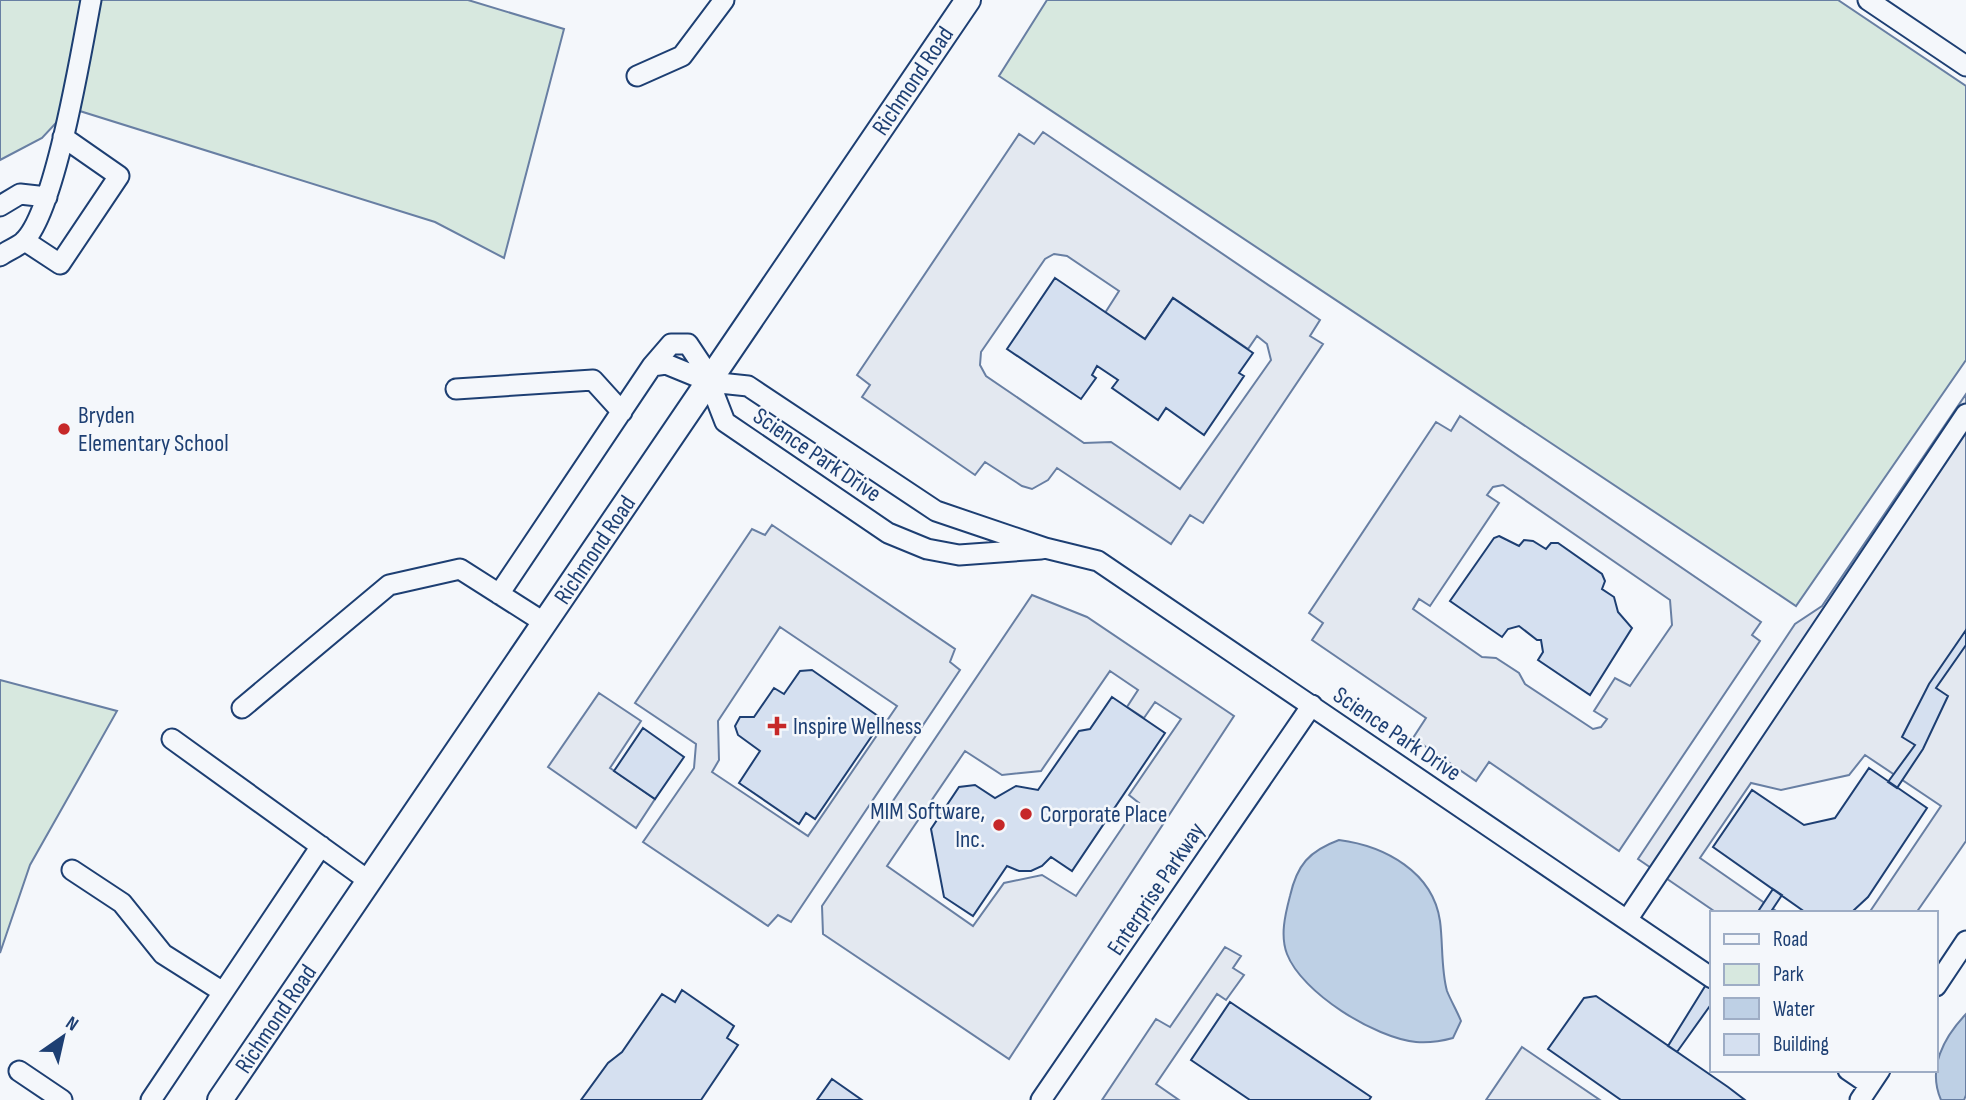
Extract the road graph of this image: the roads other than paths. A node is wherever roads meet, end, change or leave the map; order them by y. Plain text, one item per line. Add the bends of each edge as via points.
1 (91, 0) edge
2 (724, 0) edge
3 (968, 0) edge
4 (1868, 0) edge
5 (1966, 66) edge
6 (637, 76) dead end
7 (64, 137) junction
8 (47, 197) junction
9 (0, 206) edge
10 (25, 241) junction
11 (0, 256) edge
12 (710, 382) junction
13 (456, 389) dead end
14 (622, 412) junction
15 (1966, 414) edge
16 (1045, 548) junction
17 (499, 594) junction
18 (545, 623) junction
19 (1312, 705) junction
20 (242, 708) dead end
21 (172, 739) dead end
22 (321, 846) junction
23 (72, 870) dead end
24 (369, 881) junction
25 (1627, 920) junction
26 (1966, 941) edge
27 (1710, 977) edge
28 (1938, 983) edge
29 (223, 992) junction
30 (19, 1071) dead end
31 (1851, 1072) edge
32 (1870, 1085) edge
33 (62, 1100) edge
34 (150, 1100) edge
35 (220, 1100) edge
36 (1041, 1100) edge

1 - 7 street
2 - 6 street via 682,56
3 - 12 main road, Richmond Road
4 - 5 street
7 - 8 street
7 - 10 street via 119,176 60,264
8 - 9 street via 20,194
8 - 10 street
10 - 11 street
12 - 14 street via 688,344 671,344
12 - 16 street, Science Park Drive via 748,386 936,511
12 - 16 street, Science Park Drive via 725,422 888,533 927,549 959,555
12 - 18 main road, Richmond Road
13 - 14 street via 593,380
14 - 17 street
15 - 25 street
16 - 19 street, Science Park Drive via 1098,561
17 - 18 street
17 - 20 street via 460,569 389,585
18 - 24 main road, Richmond Road
19 - 25 street, Science Park Drive
19 - 36 street, Enterprise Parkway
21 - 22 street
22 - 24 street
22 - 29 street
23 - 29 street via 122,903 163,954
24 - 35 main road, Richmond Road
25 - 27 street, Science Park Drive
26 - 28 street
29 - 34 street
30 - 33 street
31 - 32 street

